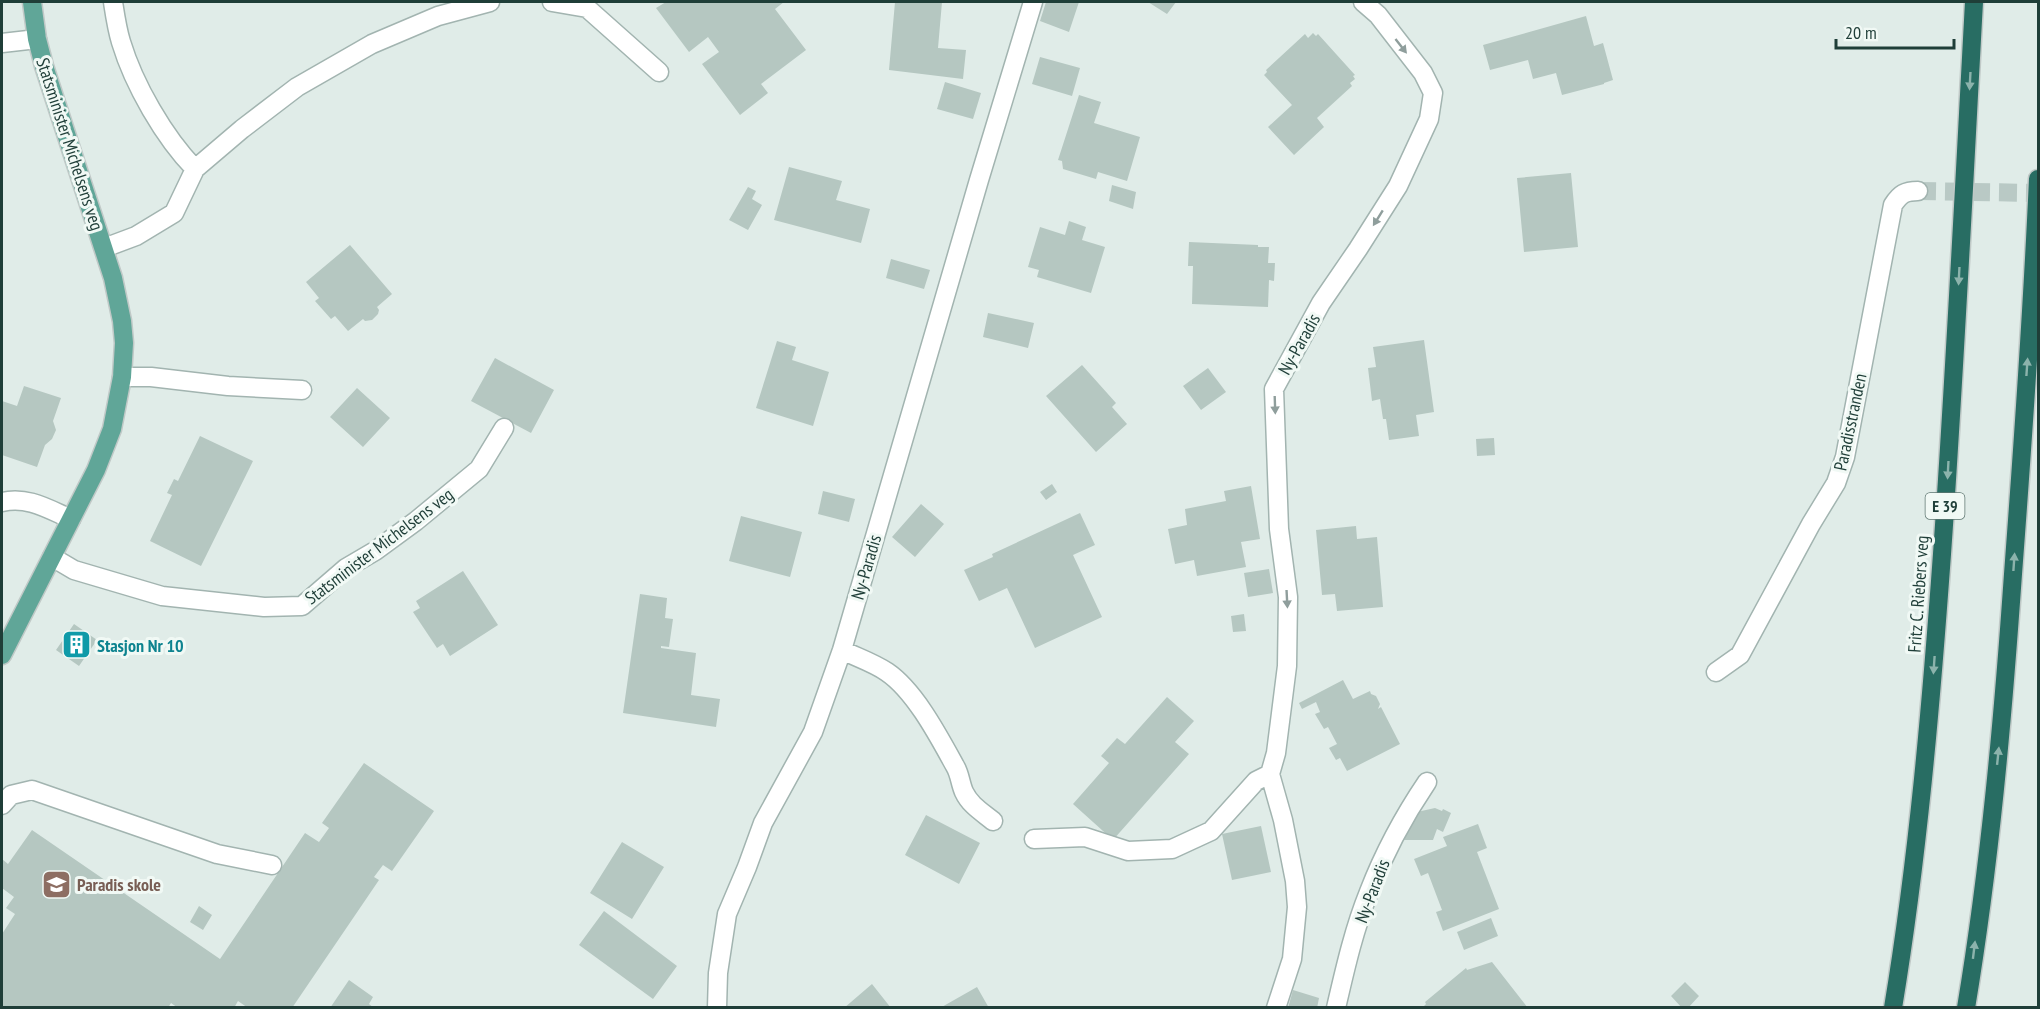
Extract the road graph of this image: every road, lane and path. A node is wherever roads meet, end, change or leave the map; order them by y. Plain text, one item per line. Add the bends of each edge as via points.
1 (32, 2) edge
2 (112, 2) edge
3 (490, 2) edge
4 (552, 2) edge
5 (1033, 2) edge
6 (1363, 2) edge
7 (1974, 2) edge
8 (588, 5) edge
9 (451, 7) edge
10 (37, 39) junction
11 (2, 43) edge
12 (659, 72) dead end
13 (195, 169) junction
14 (2038, 179) edge
15 (1918, 191) tunnel mouth
16 (104, 248) junction
17 (122, 377) junction
18 (302, 390) dead end
19 (504, 428) dead end
20 (2, 502) edge
21 (71, 519) junction
22 (52, 557) junction
23 (842, 650) junction
24 (2, 655) edge
25 (1716, 672) dead end
26 (1270, 774) junction
27 (1427, 782) dead end
28 (2, 805) edge
29 (993, 821) dead end
30 (1034, 839) dead end
31 (272, 864) dead end
32 (717, 1008) edge
33 (1276, 1008) edge
34 (1336, 1008) edge
35 (1893, 1008) edge
36 (1966, 1008) edge

1 - 10 main road, Statsminister Michelsens veg
2 - 13 street via 122,43 144,95 178,150
3 - 9 street, Statsminister Michelsens veg
4 - 8 street
5 - 23 street, Ny-Paradis
6 -> 26 street, Ny-Paradis via 1378,15 1433,93 1429,119 1398,186 1321,303 1274,389 1279,529 1288,597 1287,666
7 -> 35 highway, Fritz C. Riebers veg / E 39 via 1933,681 1919,825
8 - 12 street
9 - 13 street, Statsminister Michelsens veg via 297,87
10 - 11 street, Statsminister Michelsens veg
10 - 16 main road, Statsminister Michelsens veg
13 - 16 street, Statsminister Michelsens veg via 174,213 136,236
36 -> 14 highway via 2005,686
15 - 25 street, Paradisstranden via 1900,194 1893,205 1845,457 1836,483 1740,655
16 - 17 main road, Statsminister Michelsens veg via 122,321
17 - 18 street
17 - 21 main road, Statsminister Michelsens veg via 112,429
19 - 22 street, Statsminister Michelsens veg via 479,469 416,521 346,568 302,606 264,608 162,596 74,570
20 - 21 street via 27,500
21 - 22 main road, Statsminister Michelsens veg
22 - 24 main road, Statsminister Michelsens veg
23 - 29 street via 888,673 910,695 957,769 969,800
23 - 32 street, Ny-Paradis via 813,732 763,823 727,914
26 - 30 street via 1256,781 1211,831 1172,849 1128,852 1084,837
26 - 33 street, Ny-Paradis via 1283,820 1297,907 1292,959
27 - 34 street, Ny-Paradis via 1405,815 1368,893
28 - 31 street via 11,795 32,790 216,854

